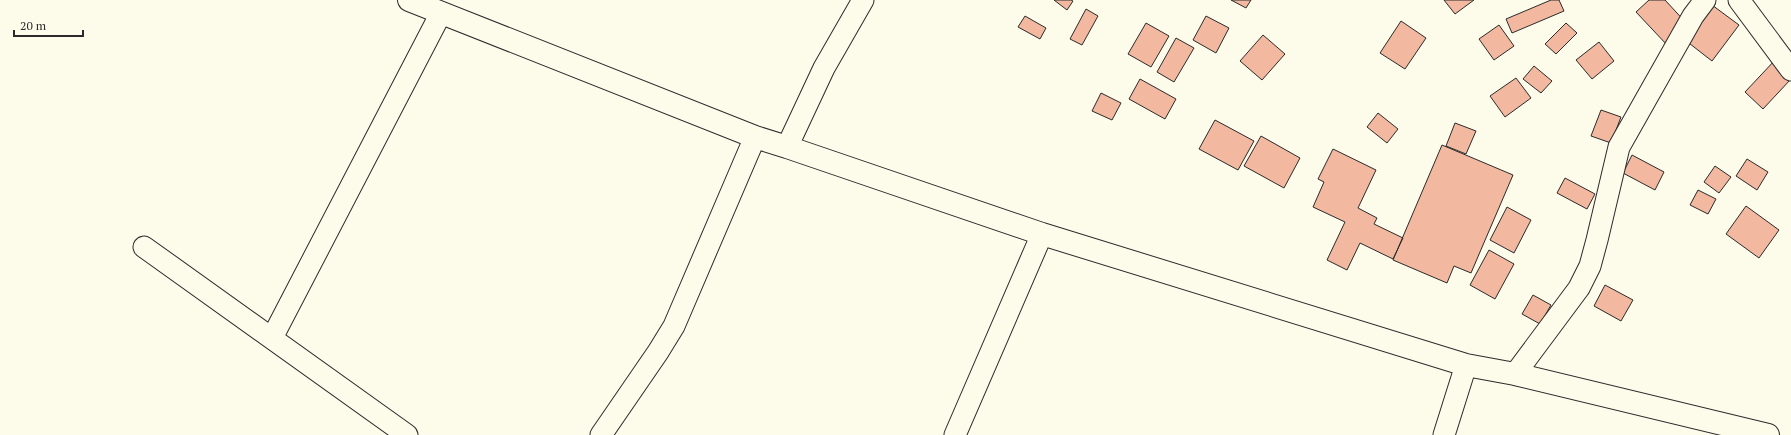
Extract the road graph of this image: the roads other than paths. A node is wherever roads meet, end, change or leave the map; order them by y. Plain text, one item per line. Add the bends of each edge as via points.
1 (409, 0) edge
2 (863, 0) edge
3 (1705, 0) edge
4 (1739, 0) edge
5 (441, 13) junction
6 (1791, 70) edge
7 (755, 138) junction
8 (788, 147) junction
9 (1042, 234) junction
10 (144, 247) dead end
11 (272, 338) junction
12 (1466, 365) junction
13 (1515, 374) junction
14 (1746, 432) edge
15 (408, 435) edge
16 (602, 435) edge
17 (955, 435) edge
18 (1444, 435) edge
19 (1768, 435) edge

1 - 5 main road
2 - 8 street via 824,68
3 - 13 street via 1693,16 1619,147 1590,266 1579,288
4 - 6 street
5 - 7 main road
5 - 11 street
7 - 8 main road
7 - 16 street via 674,326
8 - 9 main road
9 - 12 main road
9 - 17 street
10 - 11 street
11 - 15 street
12 - 13 main road
12 - 18 street
13 - 14 main road
14 - 19 main road

